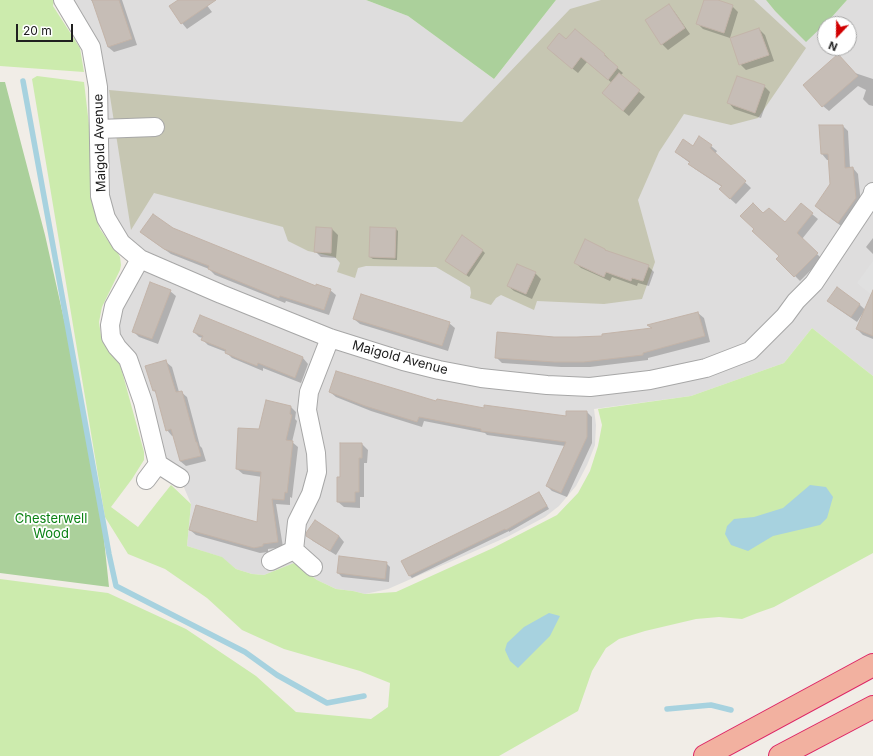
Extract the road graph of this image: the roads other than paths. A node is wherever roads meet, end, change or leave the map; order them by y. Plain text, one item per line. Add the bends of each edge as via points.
1 (63, 0) edge
2 (154, 127) dead end
3 (99, 129) junction
4 (873, 192) edge
5 (140, 259) junction
6 (330, 338) junction
7 (158, 464) junction
8 (180, 478) dead end
9 (146, 480) dead end
10 (294, 550) junction
11 (272, 561) dead end
12 (312, 566) dead end
13 (873, 665) edge
14 (873, 707) edge
15 (705, 756) edge
16 (780, 756) edge

1 - 3 street, Maigold Avenue via 91,47 98,87
2 - 3 street
3 - 5 street, Maigold Avenue via 100,196 106,218 122,243
4 - 6 street, Maigold Avenue via 814,283 785,316 750,351 706,368 650,380 590,387 547,385 482,378 439,370
5 - 6 street, Maigold Avenue
5 - 7 street via 114,306 110,325 111,337 128,359 143,402
6 - 10 street via 310,392 307,410 316,452 317,472 311,494 297,522
7 - 8 street
7 - 9 street
10 - 11 street
10 - 12 street
13 - 15 highway
14 - 16 highway

